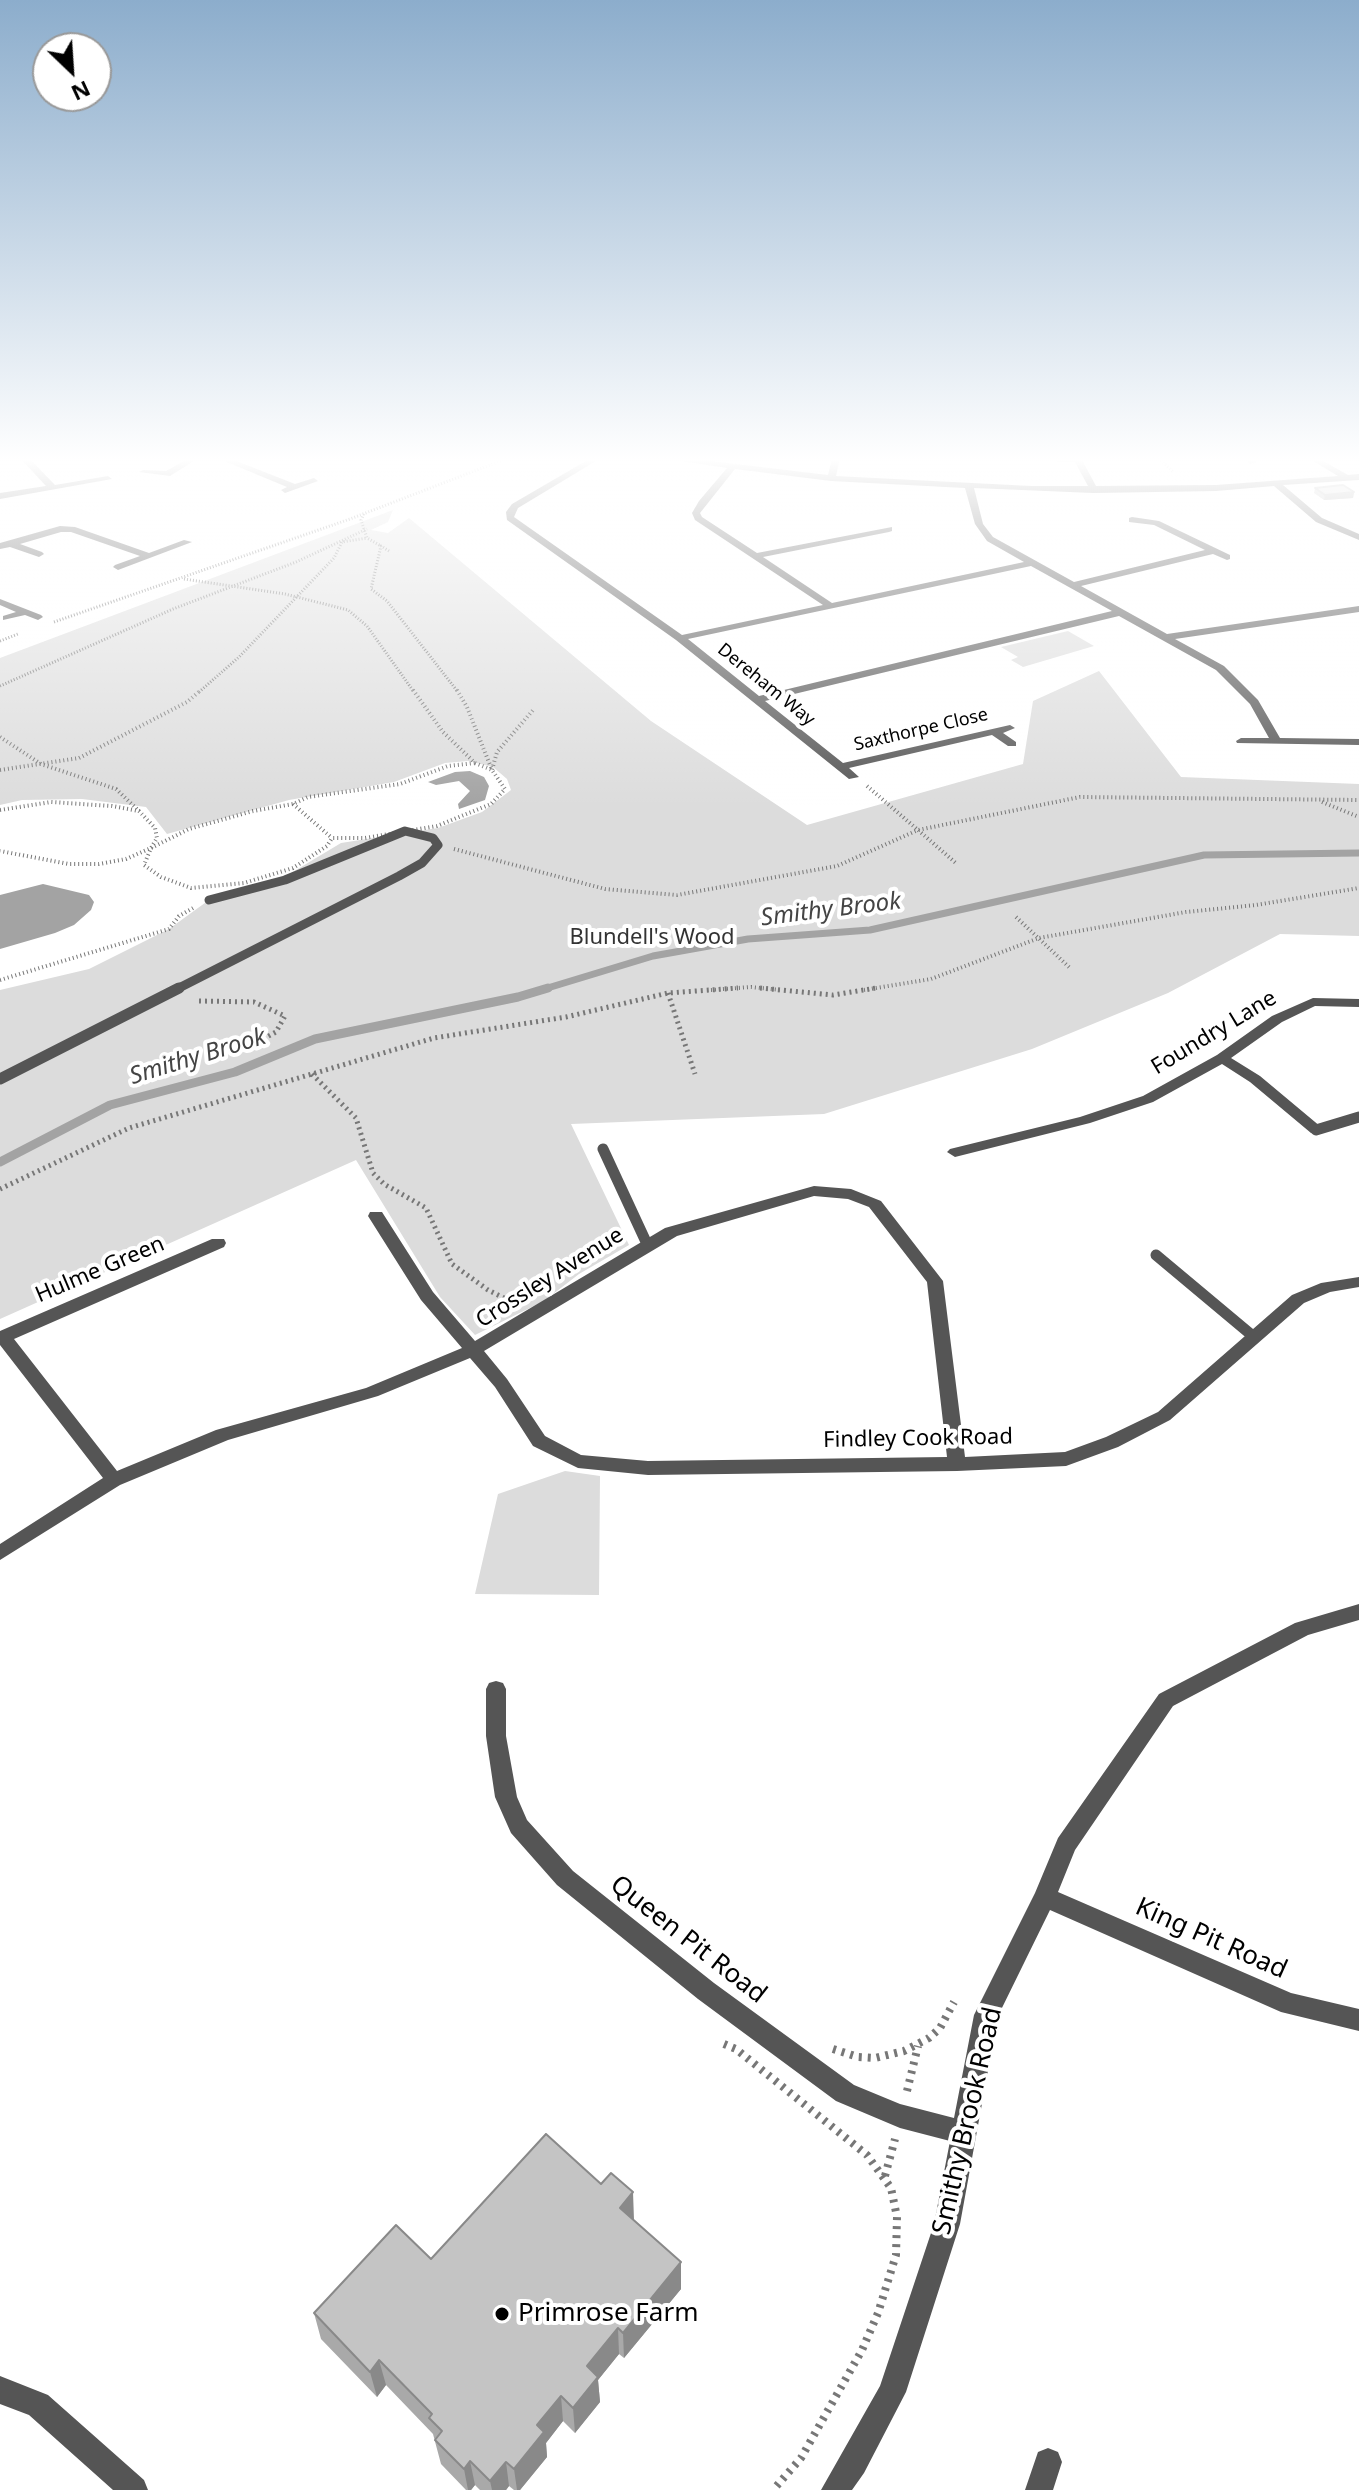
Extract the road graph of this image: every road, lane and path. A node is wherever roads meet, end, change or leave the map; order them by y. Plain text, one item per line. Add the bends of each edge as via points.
1 (193, 574) edge
2 (260, 574) edge
3 (318, 574) edge
4 (374, 574) edge
5 (590, 574) edge
6 (782, 574) edge
7 (980, 574) edge
8 (1053, 574) edge
9 (1117, 574) edge
10 (182, 578) junction
11 (1073, 585) junction
12 (227, 587) junction
13 (296, 596) junction
14 (0, 602) edge
15 (831, 606) junction
16 (1359, 609) edge
17 (25, 612) junction
18 (1122, 612) junction
19 (38, 617) dead end
20 (6, 618) dead end
21 (54, 622) dead end
22 (27, 631) dead end
23 (1168, 637) junction
24 (680, 638) junction
25 (0, 641) edge
26 (0, 686) edge
27 (760, 699) junction
28 (534, 709) dead end
29 (1010, 728) dead end
30 (994, 732) junction
31 (0, 737) edge
32 (1241, 741) dead end
33 (1276, 741) junction
34 (1359, 742) edge
35 (1012, 744) dead end
36 (475, 763) junction
37 (41, 764) junction
38 (841, 767) junction
39 (0, 770) edge
40 (492, 770) junction
41 (853, 777) joint
42 (1317, 800) junction
43 (1359, 800) edge
44 (293, 804) junction
45 (0, 810) edge
46 (139, 811) junction
47 (1359, 817) edge
48 (918, 830) junction
49 (405, 831) junction
50 (332, 838) junction
51 (438, 845) junction
52 (151, 848) junction
53 (0, 851) edge
54 (957, 864) dead end
55 (1359, 888) edge
56 (209, 900) joint
57 (1016, 917) dead end
58 (1039, 938) junction
59 (1070, 968) dead end
60 (0, 980) edge
61 (668, 993) junction
62 (154, 1000) junction
63 (1359, 1003) edge
64 (243, 1050) dead end
65 (1222, 1058) junction
66 (311, 1073) junction
67 (695, 1074) dead end
68 (0, 1079) edge
69 (1359, 1117) edge
70 (1316, 1130) joint
71 (603, 1149) dead end
72 (955, 1152) dead end
73 (0, 1189) edge
74 (376, 1216) dead end
75 (218, 1243) dead end
76 (647, 1244) junction
77 (1156, 1255) dead end
78 (1359, 1282) edge
79 (537, 1314) junction
80 (1, 1337) edge
81 (1254, 1337) junction
82 (473, 1350) junction
83 (957, 1464) junction
84 (114, 1480) junction
85 (0, 1553) edge
86 (1359, 1612) edge
87 (496, 1689) dead end
88 (1045, 1897) junction
89 (954, 2002) dead end
90 (1359, 2020) edge
91 (724, 2044) dead end
92 (823, 2044) dead end
93 (965, 2133) junction
94 (0, 2390) edge
95 (1048, 2462) dead end
96 (134, 2490) edge
97 (773, 2490) edge
98 (835, 2490) edge
99 (1039, 2490) edge

1 - 10 path
2 - 12 path
3 - 13 path
4 - 40 path via 371,589 387,601 455,687
5 - 24 street, Dereham Way
6 - 15 street
7 - 15 street
8 - 11 street
9 - 11 street
10 - 12 path
10 - 21 path
11 - 18 street
12 - 13 path
12 - 26 path
13 - 36 path via 348,610 367,626 443,732
13 - 37 path via 231,665 187,702 79,758
14 - 17 street
15 - 24 street
16 - 23 street
17 - 19 street
17 - 20 street
18 - 23 street
18 - 27 street
22 - 25 path
23 - 33 street via 1234,679
24 - 27 street, Dereham Way
27 - 38 street, Dereham Way
28 - 40 path via 497,752
29 - 30 street, Saxthorpe Close
30 - 35 street
30 - 38 street, Saxthorpe Close
31 - 37 path
32 - 33 street
33 - 34 street
36 - 40 path
36 - 44 path via 448,766 400,784 308,797
37 - 39 path
37 - 46 path via 116,789
38 - 41 street, Dereham Way
40 - 49 path via 505,789 491,804 437,826
41 - 48 path
42 - 43 path
42 - 47 path
42 - 48 path via 1080,797
44 - 50 path
44 - 52 path via 189,829
45 - 46 path via 51,802
46 - 52 path via 155,828
48 - 51 path via 837,866 677,895 605,889
48 - 54 path
49 - 50 path
49 - 51 lane via 433,838
49 - 56 lane via 285,880
50 - 52 path via 293,868 244,883 191,888 144,865
51 - 62 lane via 422,863 399,876
52 - 53 path via 99,864
55 - 58 path
56 - 60 path via 179,916 169,929
57 - 58 path
58 - 59 path
58 - 61 path via 931,979 833,995 751,987
61 - 66 path via 566,1017 434,1038
61 - 67 path
62 - 64 path via 254,1002 285,1016 276,1032
62 - 68 lane
63 - 65 street, Foundry Lane via 1313,1002 1277,1019
65 - 70 street
65 - 72 street, Foundry Lane via 1148,1099
66 - 73 path via 129,1128
66 - 79 path via 356,1118 373,1173 426,1208 452,1264 488,1290
69 - 70 lane
71 - 76 lane
74 - 82 street, Findley Cook Road via 427,1296
75 - 80 street, Hulme Green
76 - 79 street, Crossley Avenue
76 - 83 street, Crossley Avenue via 671,1232 814,1191 851,1194 875,1204 935,1281
77 - 81 lane
78 - 81 street, Findley Cook Road via 1298,1299
79 - 82 street, Crossley Avenue
80 - 84 street
81 - 83 street, Findley Cook Road via 1164,1416 1112,1442 1066,1459
82 - 83 street, Findley Cook Road via 539,1441 578,1461 648,1468
82 - 84 street, Crossley Avenue via 372,1392 222,1435
84 - 85 street, Crossley Avenue
86 - 88 street, Smithy Brook Road via 1302,1629 1166,1700 1066,1845
87 - 93 street, Queen Pit Road via 496,1736 506,1797 519,1826 565,1878 845,2093 900,2116
88 - 90 street, King Pit Road via 1289,2004
88 - 93 street, Smithy Brook Road via 986,2015
89 - 92 path via 929,2038 890,2056 858,2057
91 - 97 path via 867,2155 891,2188 897,2217 896,2255 862,2350 816,2434
93 - 98 street, Smithy Brook Road via 947,2224 892,2392
94 - 96 street via 38,2405
95 - 99 street

